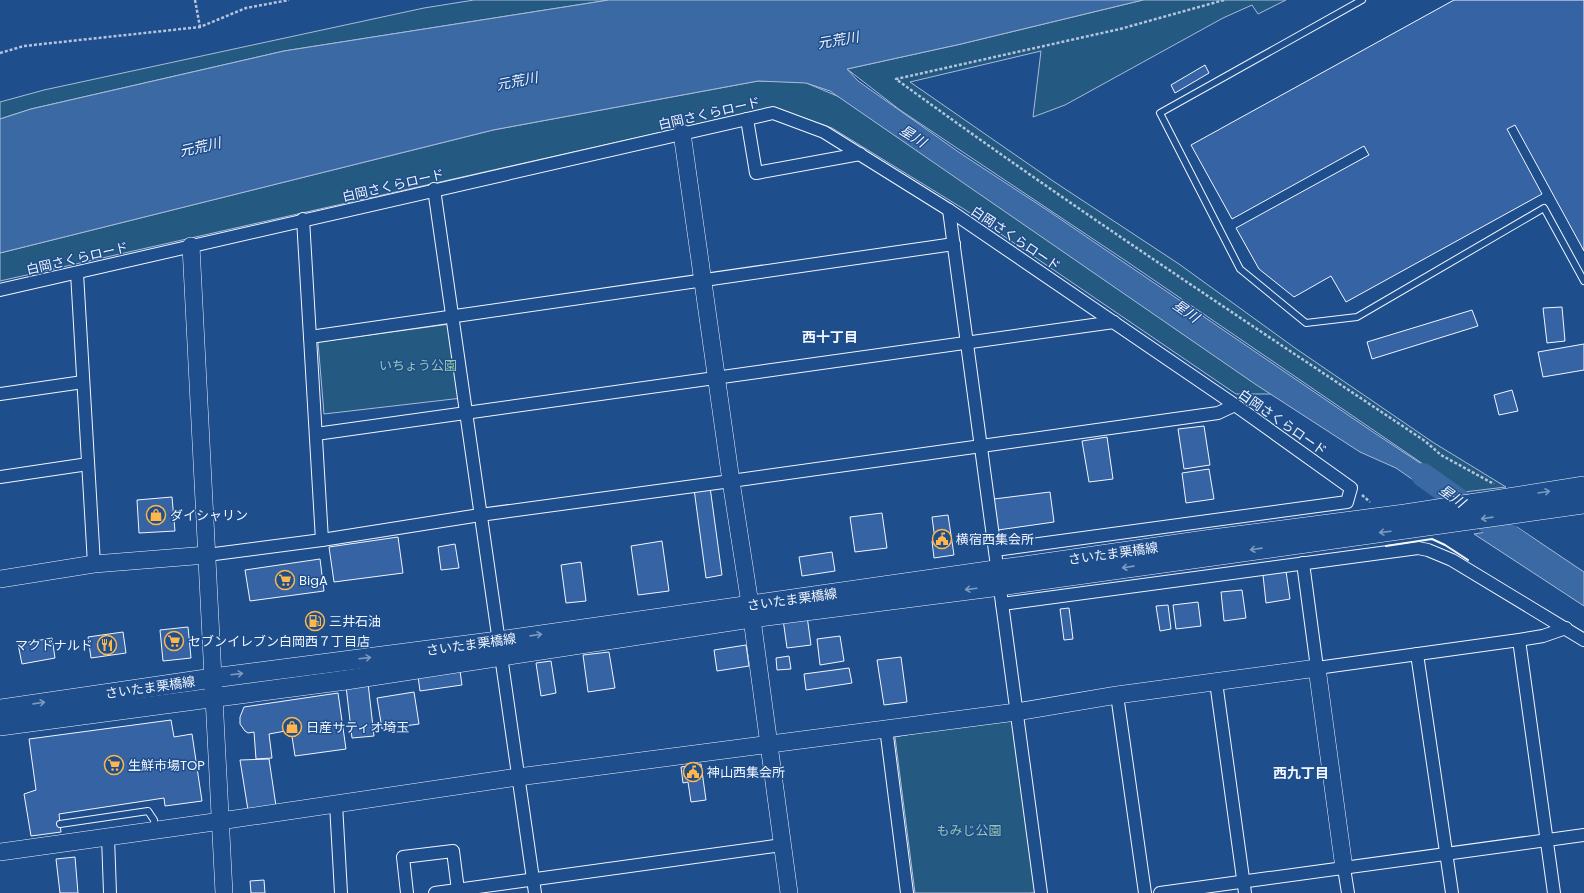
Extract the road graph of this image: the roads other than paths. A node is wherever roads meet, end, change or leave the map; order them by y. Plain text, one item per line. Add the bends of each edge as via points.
1 (1362, 0) edge
2 (747, 119) junction
3 (682, 133) junction
4 (860, 154) junction
5 (434, 189) junction
6 (949, 210) junction
7 (303, 219) junction
8 (954, 244) junction
9 (191, 246) junction
10 (77, 272) junction
11 (703, 280) junction
12 (1584, 281) edge
13 (0, 290) edge
14 (452, 316) junction
15 (1114, 322) junction
16 (310, 336) junction
17 (967, 343) junction
18 (717, 378) junction
19 (83, 382) junction
20 (0, 394) edge
21 (1235, 405) junction
22 (466, 413) junction
23 (316, 434) junction
24 (981, 446) junction
25 (88, 464) junction
26 (0, 477) edge
27 (731, 481) junction
28 (1584, 486) edge
29 (1584, 504) edge
30 (480, 515) junction
31 (322, 540) junction
32 (995, 550) junction
33 (207, 555) junction
34 (1303, 563) junction
35 (94, 564) junction
36 (0, 579) edge
37 (1000, 587) junction
38 (750, 611) junction
39 (1566, 628) junction
40 (1519, 640) junction
41 (1584, 640) edge
42 (499, 648) junction
43 (1417, 654) junction
44 (1317, 668) junction
45 (213, 678) junction
46 (1216, 682) junction
47 (1117, 695) junction
48 (214, 696) junction
49 (0, 709) edge
50 (1016, 712) junction
51 (0, 726) edge
52 (886, 728) junction
53 (768, 744) junction
54 (518, 777) junction
55 (336, 804) junction
56 (220, 821) junction
57 (60, 824) dead end
58 (155, 830) junction
59 (1584, 835) edge
60 (108, 837) junction
61 (1548, 840) junction
62 (782, 845) junction
63 (0, 852) edge
64 (1446, 854) junction
65 (1344, 868) junction
66 (533, 880) junction
67 (1245, 888) edge
68 (458, 890) junction
69 (110, 893) edge
70 (224, 893) edge
71 (341, 893) edge
72 (407, 893) edge
73 (435, 893) edge
74 (535, 893) edge
75 (789, 893) edge
76 (907, 893) edge
77 (1041, 893) edge
78 (1145, 893) edge
79 (1160, 893) edge
80 (1348, 893) edge
81 (1452, 893) edge
82 (1554, 893) edge

1 - 12 lane via 1160,113 1240,269 1306,323 1357,317 1544,208
2 - 3 street, 白岡さくらロード
2 - 4 street, 白岡さくらロード via 773,113 824,132
2 - 4 street via 756,173
3 - 5 street, 白岡さくらロード
3 - 11 street
4 - 6 street, 白岡さくらロード
5 - 7 street, 白岡さくらロード
5 - 14 street
6 - 8 street
6 - 15 street, 白岡さくらロード
7 - 9 street, 白岡さくらロード
7 - 16 street
8 - 11 street
8 - 17 street
9 - 10 street, 白岡さくらロード
9 - 33 street
10 - 13 street, 白岡さくらロード
10 - 19 street
11 - 14 street
11 - 18 street
14 - 16 street
14 - 22 street
15 - 17 street
15 - 21 street, 白岡さくらロード
16 - 23 street
17 - 18 street
17 - 24 street
18 - 22 street
18 - 27 street
19 - 20 street
19 - 25 street
21 - 24 street via 1218,413
21 - 32 street, 白岡さくらロード via 1352,488 1347,502
22 - 23 street
22 - 30 street
23 - 31 street
24 - 27 street
24 - 32 street
25 - 26 street
25 - 35 street
27 - 30 street
27 - 38 street
37 -> 28 main road, さいたま栗橋線 via 1206,540 1405,514
29 -> 37 main road, さいたま栗橋線 via 1294,543
30 - 31 street
30 - 42 street
31 - 33 street
32 - 37 street
33 - 35 street
33 - 45 street
34 - 37 street
34 - 39 street via 1418,548 1428,550 1452,560
34 - 44 street
35 - 36 street
37 - 38 main road, さいたま栗橋線
37 - 50 street
38 - 42 main road, さいたま栗橋線
38 - 53 street
39 - 40 street via 1543,636
39 - 41 street
40 - 43 street
40 - 61 street
45 -> 42 main road, さいたま栗橋線
42 - 48 main road, さいたま栗橋線 via 346,680
42 - 54 street
43 - 44 street
43 - 64 street
44 - 46 street
44 - 65 street
45 - 48 street
49 -> 45 main road, さいたま栗橋線
46 - 47 street
46 - 67 street
47 - 50 street
47 - 78 street
48 - 51 main road, さいたま栗橋線
48 - 56 street
50 - 52 street
50 - 77 street
52 - 53 street
52 - 76 street
53 - 54 street
53 - 62 street
54 - 55 street
54 - 66 street
55 - 56 street
55 - 71 street
56 - 58 street
56 - 70 street
57 - 58 lane via 148,811 154,820
58 - 60 street
59 - 61 street
60 - 63 street
60 - 69 street
61 - 64 street
61 - 82 street
62 - 66 street
62 - 75 street
64 - 65 street
64 - 81 street
65 - 67 street
65 - 80 street
66 - 68 street
66 - 74 street
67 - 79 street
68 - 72 street via 453,851 403,857
68 - 73 street

